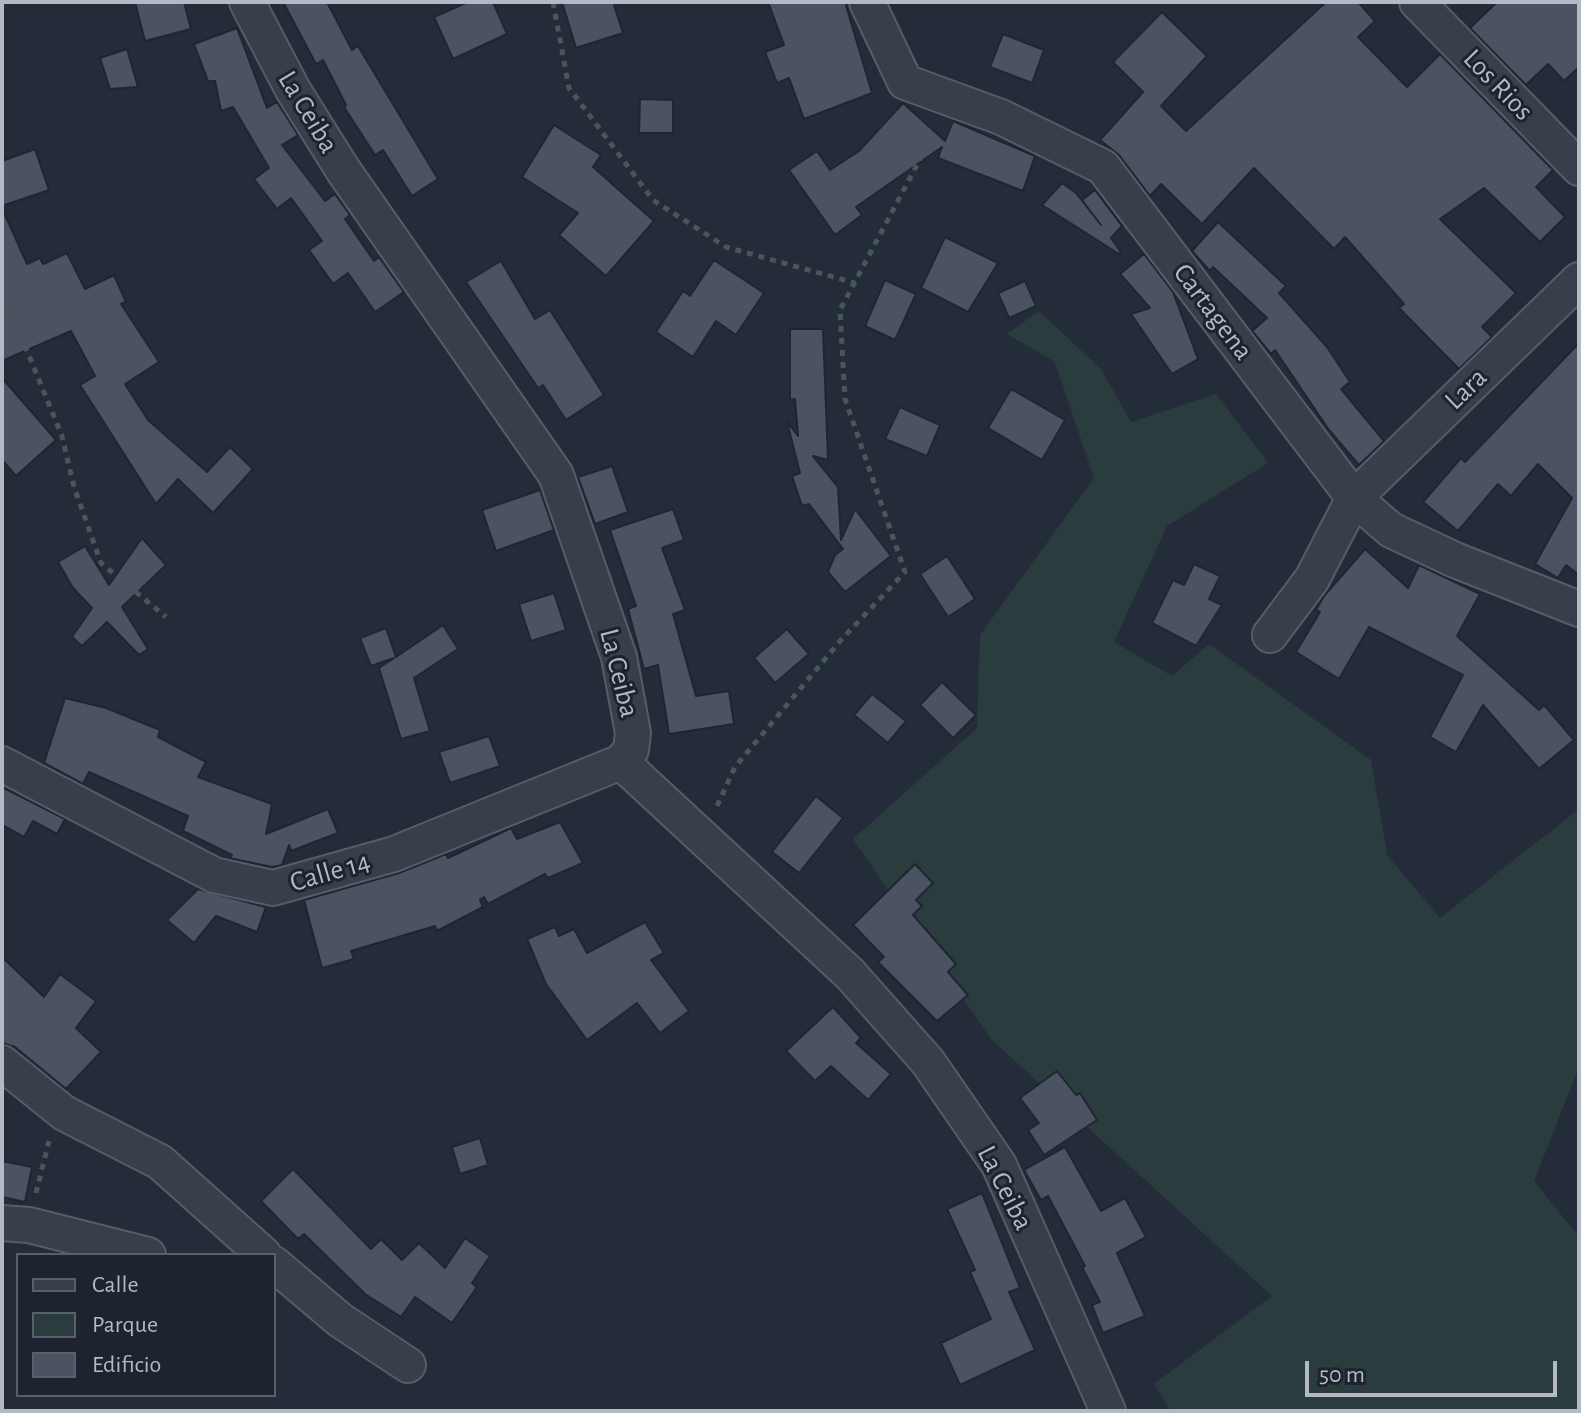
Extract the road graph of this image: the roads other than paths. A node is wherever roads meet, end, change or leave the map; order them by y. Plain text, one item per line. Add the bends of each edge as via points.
1 (247, 2) edge
2 (867, 2) edge
3 (1437, 8) edge
4 (1579, 168) edge
5 (1579, 280) edge
6 (1354, 498) junction
7 (1579, 609) edge
8 (1270, 635) dead end
9 (621, 762) junction
10 (2, 764) edge
11 (2, 1063) edge
12 (16, 1224) edge
13 (139, 1253) edge
14 (262, 1253) edge
15 (276, 1268) edge
16 (287, 1287) edge
17 (408, 1365) dead end
18 (1108, 1411) edge

1 - 9 street, La Ceiba via 343,170 556,475 619,657 633,733 631,750
2 - 6 street, Cartagena via 905,82 1001,117 1103,167
3 - 4 street, Los Rios
5 - 6 street, Lara
6 - 7 street, Cartagena via 1391,530
6 - 8 street, Lara via 1312,579
9 - 10 street, Calle 14 via 394,854 273,888 214,875
9 - 18 street, La Ceiba via 850,974 928,1062 999,1165
11 - 14 street via 64,1113 160,1162
12 - 13 street
15 - 16 street
16 - 17 street

